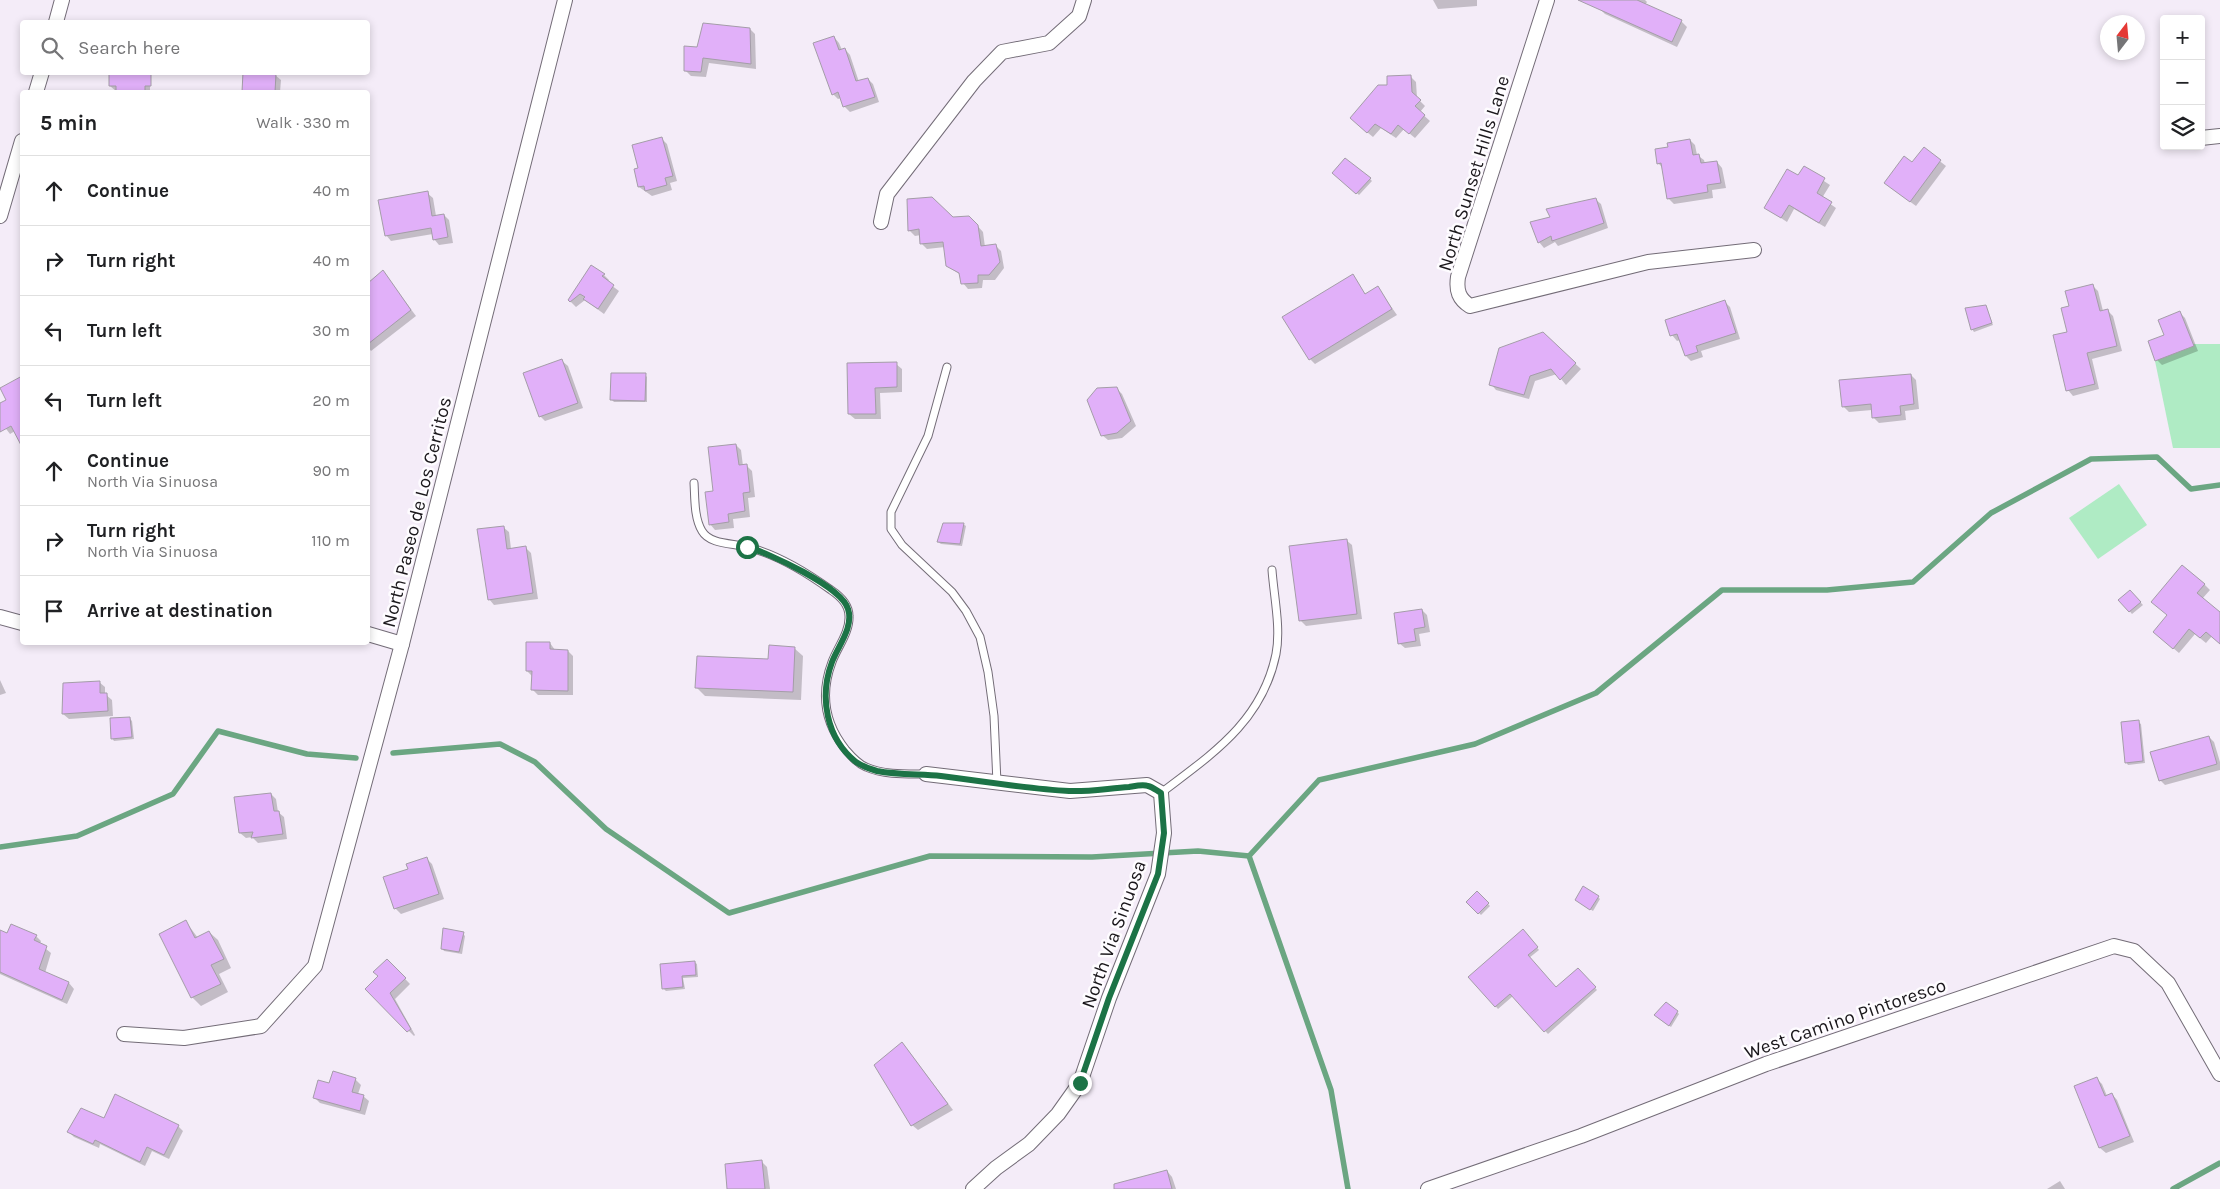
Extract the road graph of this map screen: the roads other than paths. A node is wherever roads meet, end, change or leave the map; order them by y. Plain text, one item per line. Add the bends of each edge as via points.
1 (62, 0) edge
2 (565, 0) edge
3 (1084, 0) edge
4 (1547, 0) edge
5 (57, 20) edge
6 (41, 75) edge
7 (37, 90) edge
8 (2220, 136) edge
9 (2205, 138) edge
10 (20, 148) edge
11 (0, 216) edge
12 (881, 222) dead end
13 (1754, 250) dead end
14 (947, 367) dead end
15 (694, 483) dead end
16 (1272, 570) dead end
17 (0, 617) edge
18 (20, 622) edge
19 (370, 635) edge
20 (402, 644) junction
21 (926, 774) joint
22 (997, 783) junction
23 (1161, 793) junction
24 (124, 1034) dead end
25 (2220, 1074) edge
26 (973, 1189) edge
27 (1428, 1189) edge

1 - 5 street
2 - 20 street, North Paseo de Los Cerritos
3 - 12 street via 1079,16 1049,42 1002,52 974,81 887,194
4 - 13 street, North Sunset Hills Lane via 1458,277 1462,301 1470,306 1648,262
6 - 7 street
8 - 9 street
10 - 11 street
14 - 22 lane via 928,436 891,512 891,529 902,545 952,592 980,637 994,716
15 - 21 lane via 698,522 710,539 766,552 832,590 848,608 850,618 831,663 825,691 826,712 831,730 839,742 856,762 865,767 885,772
16 - 23 lane via 1276,653 1259,698 1232,738
17 - 18 street
19 - 20 street
20 - 24 street, North Paseo de Los Cerritos via 315,966 261,1026 184,1038
21 - 22 street
22 - 23 street via 1070,791 1148,785
23 - 26 street, North Via Sinuosa via 1164,833 1158,874 1109,998 1080,1083 1058,1114 1029,1144
25 - 27 street, West Camino Pintoresco via 2168,983 2134,951 2114,946 1766,1064 1581,1136

